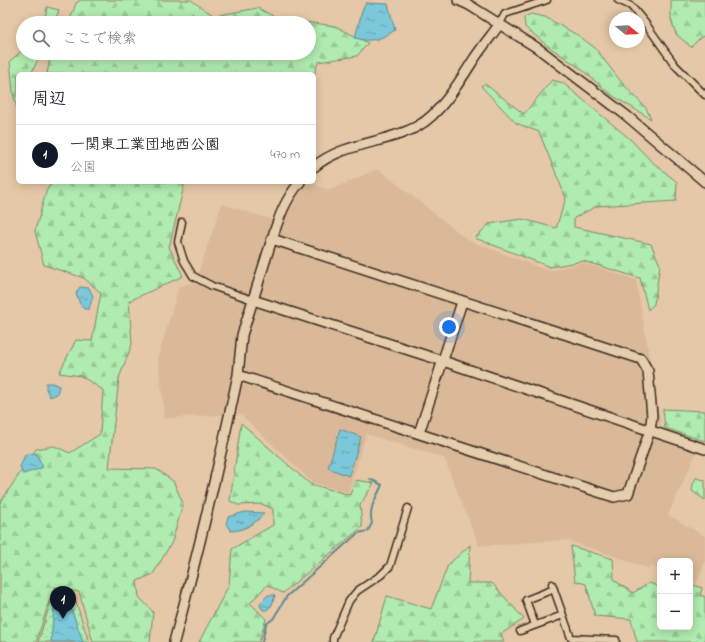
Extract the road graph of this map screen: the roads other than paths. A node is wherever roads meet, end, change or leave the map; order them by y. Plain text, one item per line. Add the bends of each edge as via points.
1 (458, 0) edge
2 (547, 0) edge
3 (618, 0) edge
4 (499, 25) junction
5 (705, 95) edge
6 (316, 165) edge
7 (705, 182) edge
8 (298, 184) edge
9 (182, 222) dead end
10 (272, 239) junction
11 (253, 300) junction
12 (462, 302) junction
13 (443, 361) junction
14 (238, 375) junction
15 (650, 430) junction
16 (419, 434) junction
17 (705, 449) edge
18 (408, 508) dead end
19 (563, 615) junction
20 (535, 625) junction
21 (520, 631) dead end
22 (586, 640) edge
23 (174, 642) edge
24 (333, 642) edge
25 (616, 642) edge

1 - 4 street
2 - 4 street via 505,14
3 - 5 street via 631,6 675,65
4 - 6 street via 451,95 419,126 346,150
4 - 7 street via 539,49 627,116
8 - 10 street via 282,209
9 - 11 street via 178,242 184,261 194,276 212,286
10 - 11 street
10 - 12 street
11 - 13 street
11 - 14 street via 242,334
12 - 13 street
12 - 15 street via 641,359 648,371 652,416
13 - 15 street
13 - 16 street
14 - 16 street
14 - 23 street
15 - 16 street via 628,494 614,497
15 - 17 street
18 - 24 street via 390,566 381,576 357,591 349,601
19 - 20 street
19 - 20 street via 553,586 526,600
19 - 22 street via 571,638
20 - 21 street
22 - 25 street

